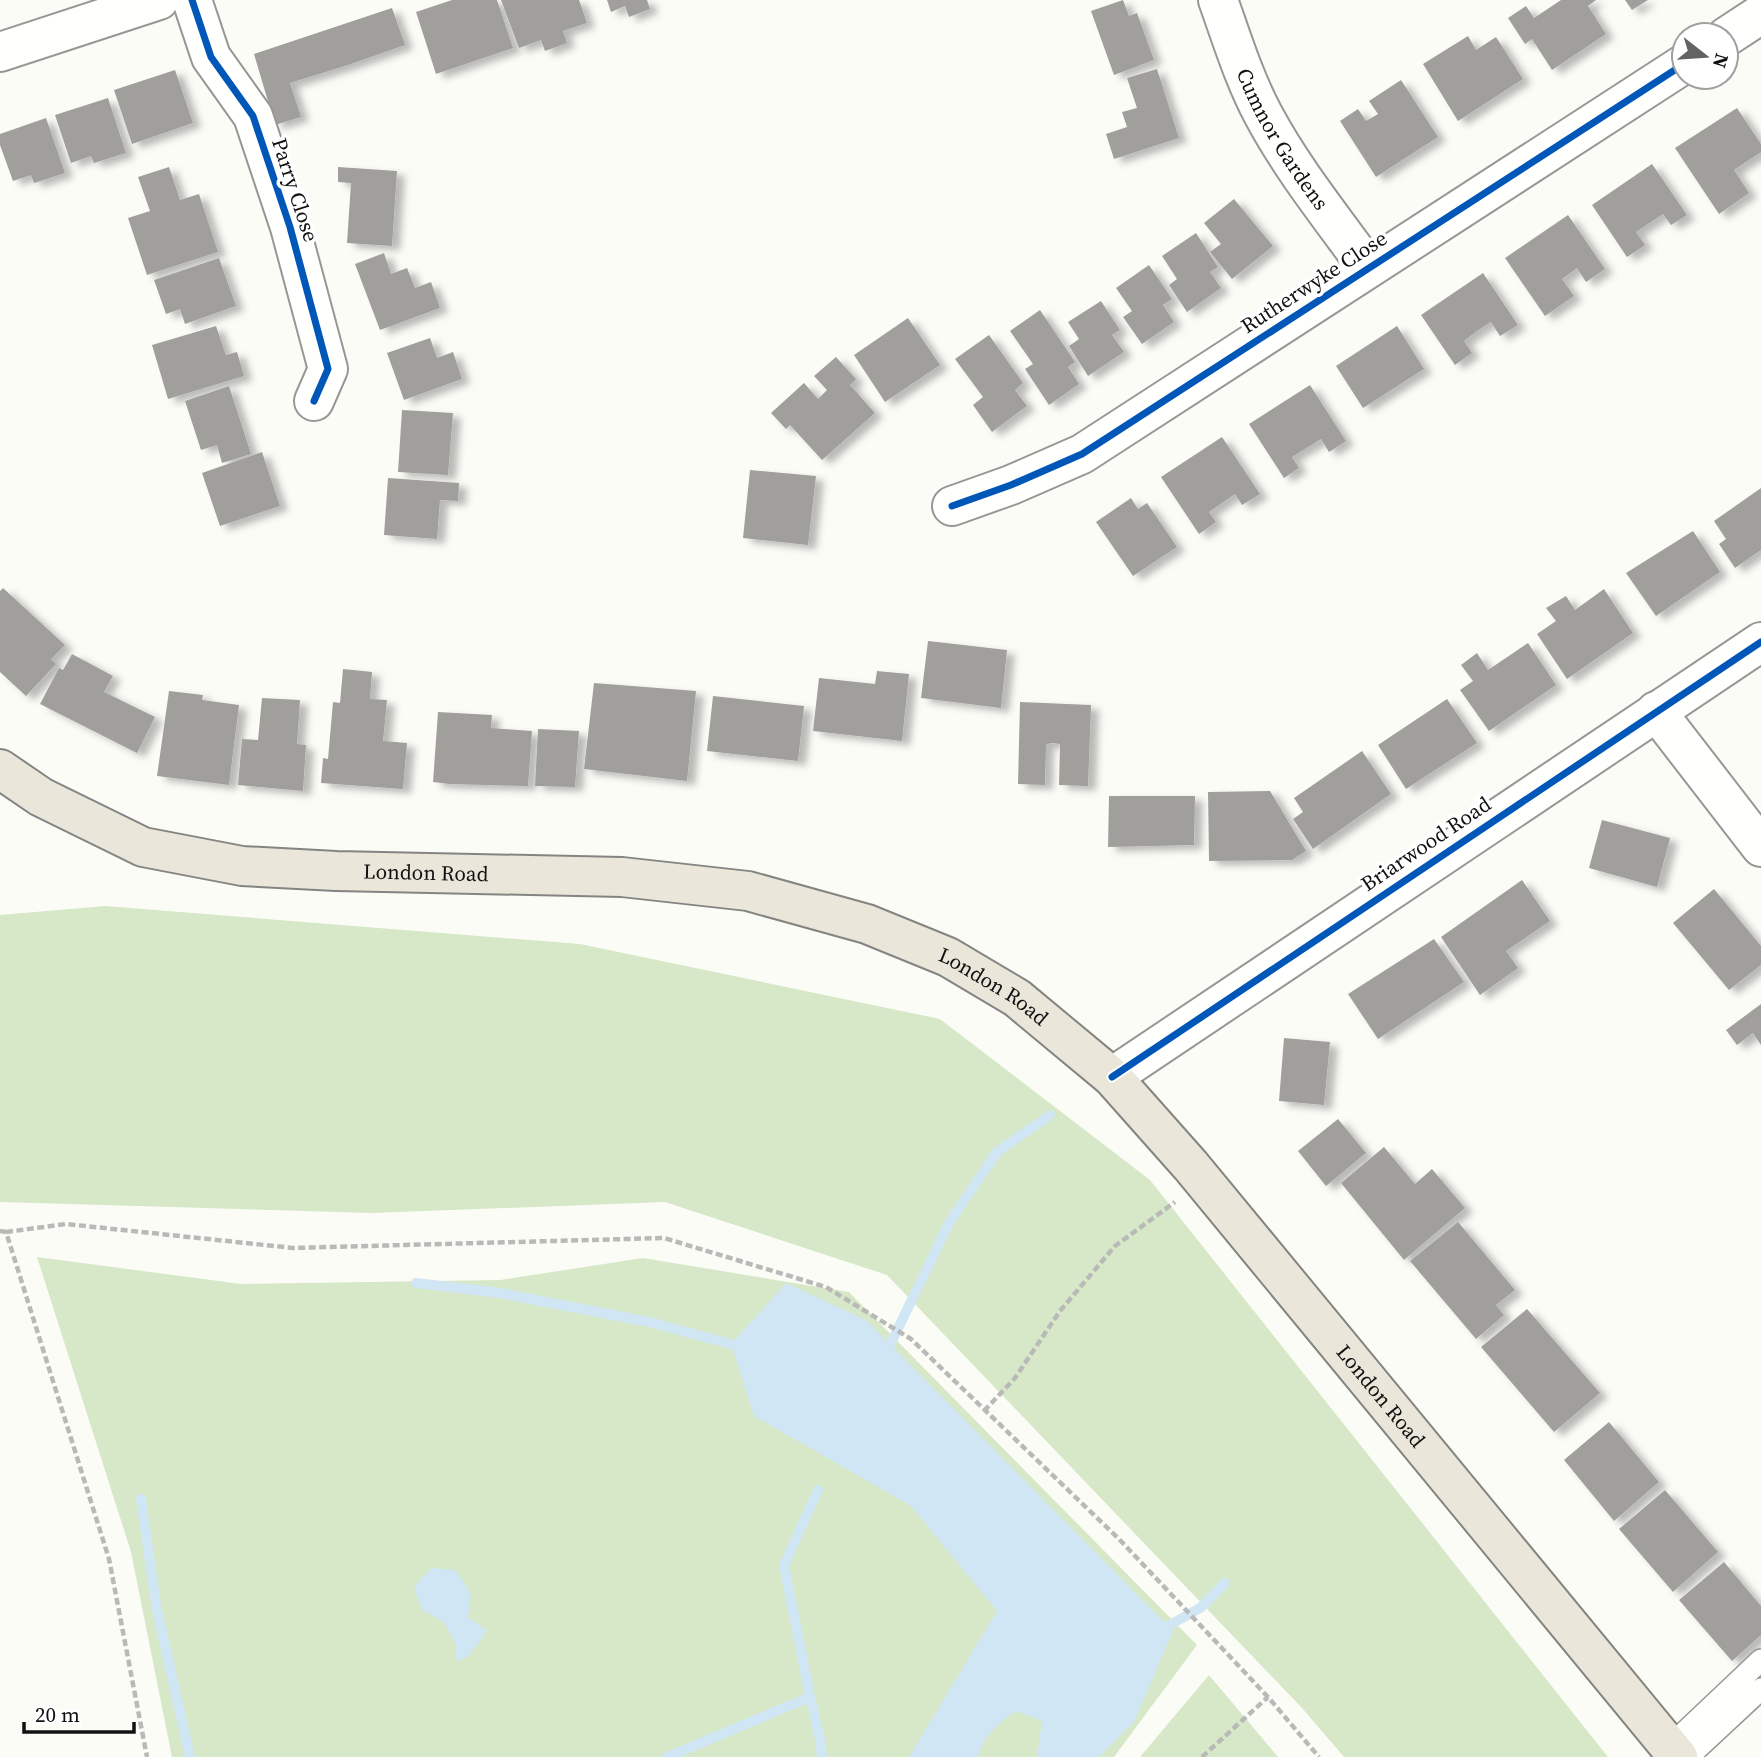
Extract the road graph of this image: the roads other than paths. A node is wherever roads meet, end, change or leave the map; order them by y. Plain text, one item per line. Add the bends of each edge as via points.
1 (159, 0) edge
2 (192, 0) edge
3 (1218, 0) edge
4 (1761, 15) edge
5 (1740, 28) edge
6 (0, 52) edge
7 (1670, 73) edge
8 (1368, 268) junction
9 (314, 401) dead end
10 (952, 506) dead end
11 (1761, 642) edge
12 (1656, 711) junction
13 (0, 769) edge
14 (1761, 847) edge
15 (1112, 1077) junction
16 (1761, 1660) edge
17 (1761, 1689) edge
18 (1678, 1754) edge

1 - 6 street
2 - 9 street, Parry Close via 211,57 253,116 290,227 328,369
3 - 8 street, Cumnor Gardens via 1263,114
4 - 5 street
7 - 8 street, Rutherwyke Close
8 - 10 street, Rutherwyke Close via 1082,454
11 - 12 street, Briarwood Road
12 - 14 street
12 - 15 street, Briarwood Road
13 - 15 highway, London Road via 41,797 143,847 243,866 622,877 748,891 867,924 948,957 1017,998
15 - 18 highway, London Road
16 - 18 lane
17 - 18 lane

